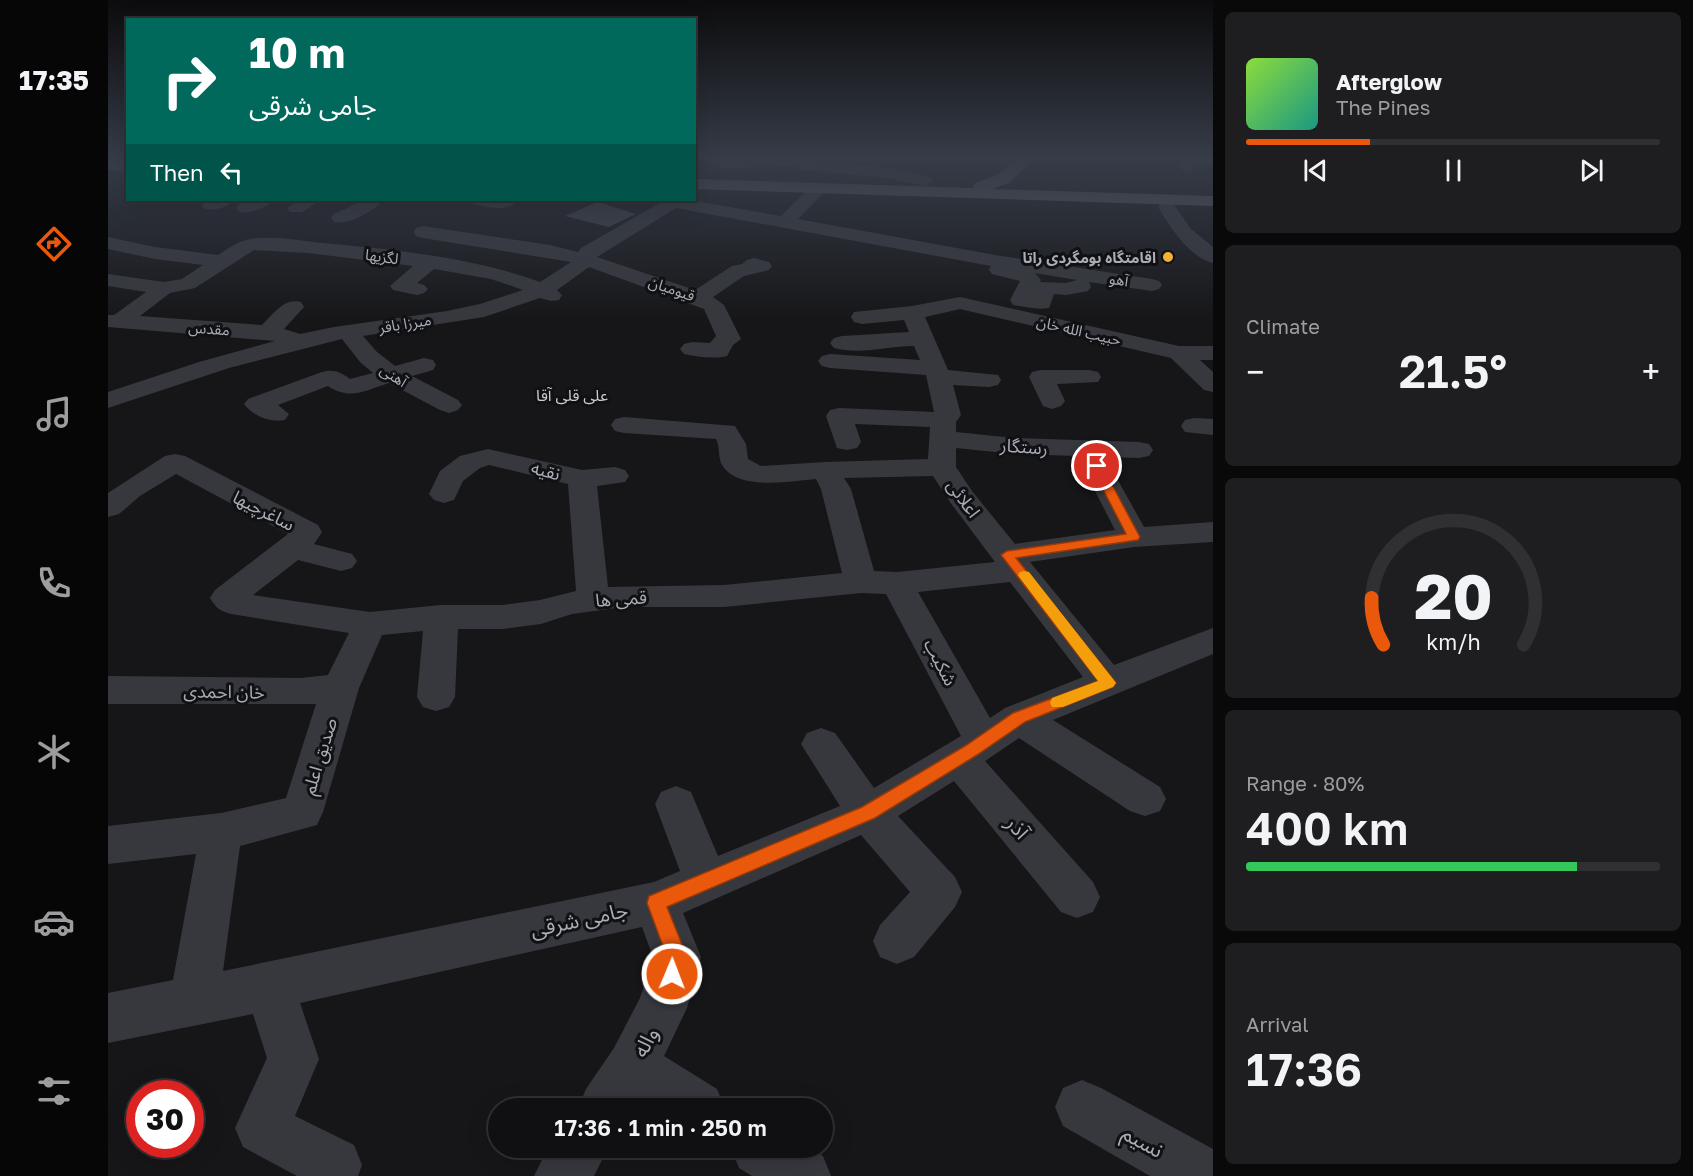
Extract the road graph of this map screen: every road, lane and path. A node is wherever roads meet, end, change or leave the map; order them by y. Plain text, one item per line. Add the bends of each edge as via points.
1 (351, 213) edge
2 (653, 213) edge
3 (716, 213) edge
4 (800, 213) edge
5 (1171, 213) edge
6 (340, 218) dead end
7 (787, 229) junction
8 (423, 232) dead end
9 (108, 243) edge
10 (1213, 257) edge
11 (587, 260) junction
12 (429, 263) junction
13 (216, 265) junction
14 (762, 266) dead end
15 (1079, 268) junction
16 (241, 272) dead end
17 (976, 272) junction
18 (731, 276) junction
19 (108, 280) edge
20 (775, 282) dead end
21 (1152, 285) dead end
22 (164, 288) junction
23 (417, 289) dead end
24 (552, 296) junction
25 (702, 299) junction
26 (952, 304) junction
27 (293, 306) dead end
28 (862, 317) dead end
29 (114, 321) edge
30 (917, 326) junction
31 (349, 332) junction
32 (1191, 332) dead end
33 (267, 333) junction
34 (1091, 333) junction
35 (298, 342) junction
36 (1213, 342) edge
37 (692, 348) dead end
38 (1179, 353) junction
39 (1213, 353) edge
40 (424, 365) dead end
41 (273, 367) dead end
42 (937, 373) junction
43 (389, 374) junction
44 (1089, 377) junction
45 (989, 380) dead end
46 (1115, 385) dead end
47 (1213, 385) edge
48 (110, 400) edge
49 (1052, 401) dead end
50 (449, 405) dead end
51 (136, 410) dead end
52 (276, 414) dead end
53 (624, 425) dead end
54 (847, 442) dead end
55 (943, 442) junction
56 (1088, 449) junction
57 (1139, 450) dead end
58 (825, 470) junction
59 (615, 476) dead end
60 (582, 479) junction
61 (444, 494) dead end
62 (115, 505) edge
63 (1213, 532) edge
64 (1134, 537) junction
65 (293, 548) junction
66 (341, 561) dead end
67 (1014, 562) junction
68 (861, 582) junction
69 (897, 583) junction
70 (227, 598) joint
71 (593, 600) junction
72 (441, 617) junction
73 (370, 624) junction
74 (1213, 640) edge
75 (1108, 683) junction
76 (340, 688) junction
77 (108, 690) edge
78 (436, 697) dead end
79 (1019, 717) junction
80 (821, 744) dead end
81 (971, 750) junction
82 (1145, 799) dead end
83 (676, 804) dead end
84 (868, 813) junction
85 (221, 832) junction
86 (108, 845) edge
87 (706, 880) junction
88 (1077, 897) dead end
89 (656, 903) junction
90 (897, 941) dead end
91 (269, 986) junction
92 (194, 999) junction
93 (108, 1018) edge
94 (632, 1066) junction
95 (611, 1098) edge
96 (682, 1098) edge
97 (1082, 1107) dead end
98 (574, 1158) edge
99 (775, 1158) edge
100 (334, 1165) dead end
101 (562, 1176) edge
102 (803, 1176) edge
103 (1205, 1176) edge

1 - 6 street
2 - 11 street, میرزا باقر via 588,252
3 - 7 street, آهو
4 - 7 street
5 - 10 street via 1183,232
7 - 17 street, آهو via 901,251
8 - 11 street, قیومیان via 524,241
9 - 13 street
11 - 24 street, میرزا باقر
11 - 25 street, قیومیان
12 - 13 street, لگزیها via 260,244 243,247
12 - 23 street via 400,286
12 - 24 street, لگزیها
13 - 16 street
13 - 22 street, لگزیها via 188,284
14 - 18 street via 754,264
15 - 17 street, آهو
15 - 17 street via 1081,286 1046,287 1041,303 1021,300 1031,280 1023,274 1000,270
15 - 21 street, آهو
17 - 26 street
18 - 20 street
18 - 25 street via 703,294
19 - 22 street via 133,289
22 - 29 street, لگزیها
24 - 31 street, میرزا باقر via 505,306 473,321
25 - 37 street, قیومیان via 714,305 729,339 723,341 718,351
26 - 30 street
26 - 34 street, حبیب الله خان
27 - 33 street
28 - 30 street
29 - 33 street, مقدس
30 - 42 street
30 - 42 street via 879,339 879,343 836,352
31 - 35 street, میرزا باقر
31 - 43 street, آهنی via 359,349
32 - 36 street
33 - 35 street, مقدس
34 - 38 street, حبیب الله خان
34 - 44 street
35 - 41 street via 264,362
35 - 48 street, میرزا باقر via 198,369
38 - 39 street, حبیب الله خان
38 - 47 street
40 - 43 street
42 - 45 street
42 - 55 street via 948,415
43 - 50 street, آهنی
43 - 52 street via 347,388 332,377 257,404
44 - 46 street
44 - 49 street via 1041,377
48 - 51 street
53 - 58 street via 726,432 735,462 748,472 761,475
54 - 55 street via 827,415
55 - 56 street, رستگار
55 - 58 street
55 - 67 street, اعلائی via 960,496
56 - 57 street, رستگار
56 - 64 street
58 - 68 street via 836,489
59 - 60 street
60 - 61 street, نقیه via 488,457 470,462 450,477
60 - 71 street, نقیه
62 - 65 street, ساغرچیها via 175,462 307,532
63 - 64 street, قمی ها
64 - 67 street, قمی ها
65 - 66 street
65 - 70 street, ساغرچیها
67 - 69 street, قمی ها
67 - 75 street, اعلائی
68 - 69 street, قمی ها
68 - 71 street, قمی ها via 724,596 624,596
69 - 81 street, شکیب
70 - 73 street, قمی ها via 231,603
71 - 72 street, قمی ها via 503,617
72 - 73 street, قمی ها
72 - 78 street
73 - 76 street, صدیق اعلم
74 - 75 street, جامی شرقی
75 - 79 street, جامی شرقی
76 - 77 street, خان احمدی via 301,692
76 - 85 street, صدیق اعلم via 302,812
79 - 81 street, جامی شرقی
79 - 82 street
80 - 84 street
81 - 84 street, جامی شرقی
81 - 88 street, آذر
83 - 87 street
84 - 87 street, جامی شرقی
84 - 90 street via 939,892
85 - 86 street, صدیق اعلم
85 - 92 street
87 - 89 street, جامی شرقی
89 - 91 street, جامی شرقی
89 - 94 street, واله via 677,957 662,1008
91 - 92 street, جامی شرقی
91 - 100 street via 293,1059 262,1128
92 - 93 street, جامی شرقی
94 - 95 street, واله
94 - 96 street
97 - 103 street, نسیم
98 - 101 street
99 - 102 street

